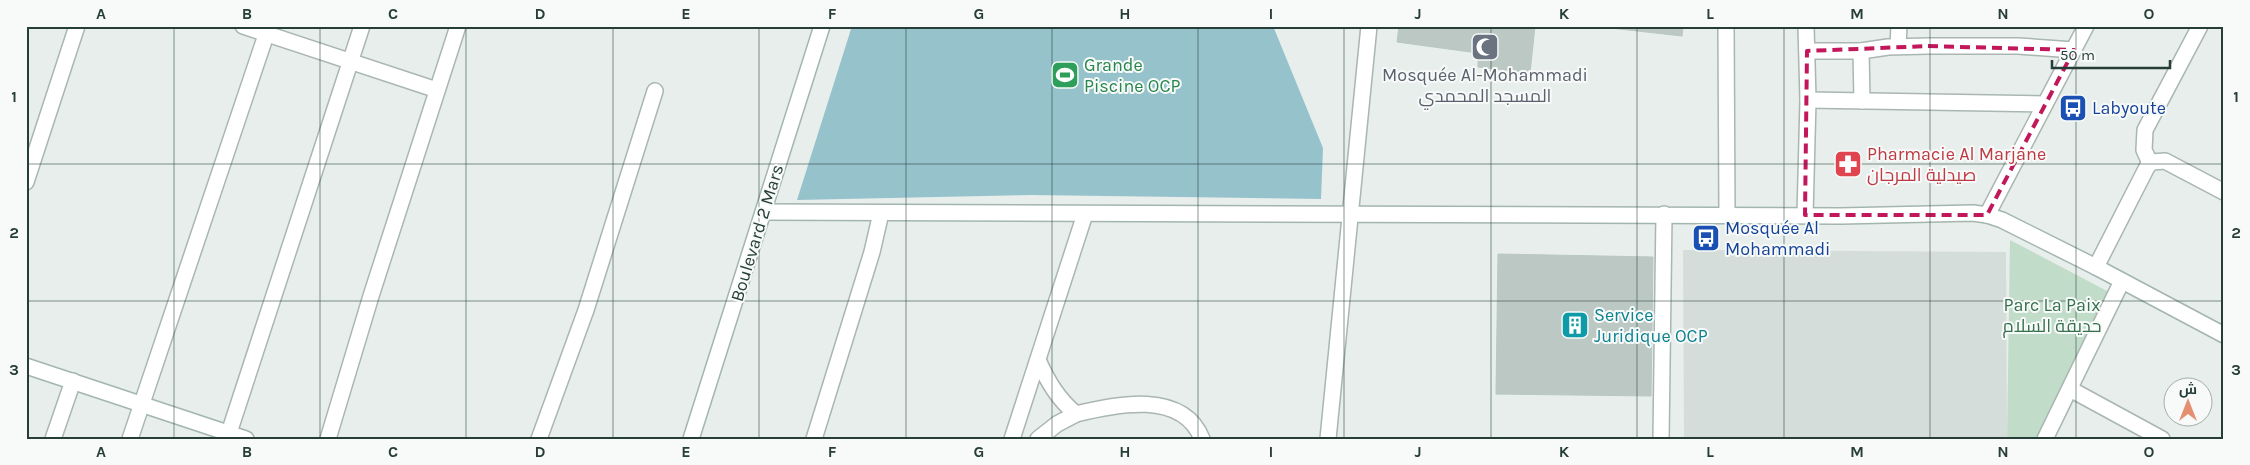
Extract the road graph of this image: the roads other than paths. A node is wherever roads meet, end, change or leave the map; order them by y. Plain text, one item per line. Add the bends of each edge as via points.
1 (77, 26) edge
2 (243, 26) edge
3 (362, 26) edge
4 (458, 26) edge
5 (822, 26) edge
6 (1369, 26) edge
7 (1726, 26) edge
8 (1806, 26) edge
9 (1899, 26) edge
10 (2086, 26) edge
11 (2200, 26) edge
12 (268, 30) edge
13 (1898, 46) junction
14 (2074, 50) junction
15 (1807, 51) junction
16 (1861, 51) junction
17 (351, 61) junction
18 (437, 90) junction
19 (655, 91) dead end
20 (1808, 100) junction
21 (1862, 101) junction
22 (2045, 104) junction
23 (30, 159) edge
24 (2150, 163) junction
25 (26, 182) edge
26 (2224, 192) edge
27 (764, 212) junction
28 (881, 213) junction
29 (1085, 214) junction
30 (1664, 214) junction
31 (1727, 214) junction
32 (1350, 215) junction
33 (1805, 215) junction
34 (1987, 215) junction
35 (2096, 267) junction
36 (2122, 281) junction
37 (2224, 335) edge
38 (1038, 360) junction
39 (26, 366) edge
40 (72, 381) junction
41 (2070, 389) junction
42 (141, 404) junction
43 (1076, 414) junction
44 (228, 436) edge
45 (2152, 437) edge
46 (53, 439) edge
47 (130, 439) edge
48 (246, 439) edge
49 (328, 439) edge
50 (539, 439) edge
51 (691, 439) edge
52 (814, 439) edge
53 (1012, 439) edge
54 (1038, 439) edge
55 (1202, 439) edge
56 (1328, 439) edge
57 (1660, 439) edge
58 (2045, 439) edge

1 - 23 street
2 - 12 street
3 - 17 street
4 - 18 street
5 - 27 street, Boulevard 2 Mars
6 - 32 street
7 - 31 street
8 - 15 street
9 - 13 street
10 - 14 street
11 - 24 street via 2145,130 2144,150
12 - 17 street
12 - 42 street
13 - 14 street via 2018,46
13 - 16 street
14 - 22 street
15 - 16 street
15 - 20 street
16 - 21 street
17 - 18 street
17 - 44 street
18 - 49 street
19 - 50 street via 586,310
20 - 21 street
20 - 33 street
21 - 22 street
22 - 34 street
23 - 25 street
24 - 26 street via 2162,160
24 - 35 street
27 - 28 street
27 - 51 street, Boulevard 2 Mars
28 - 29 street
28 - 52 street
29 - 32 street
29 - 38 street
30 - 31 street
30 - 32 street
30 - 57 street
31 - 33 street
32 - 56 street
33 - 34 street
34 - 35 street
35 - 36 street
36 - 37 street
36 - 41 street
38 - 43 street via 1058,397
38 - 53 street
39 - 40 street
40 - 42 street
40 - 46 street
41 - 45 street
41 - 58 street
42 - 44 street
42 - 47 street
43 - 54 street
43 - 55 street via 1126,405 1168,407 1189,419
44 - 48 street

